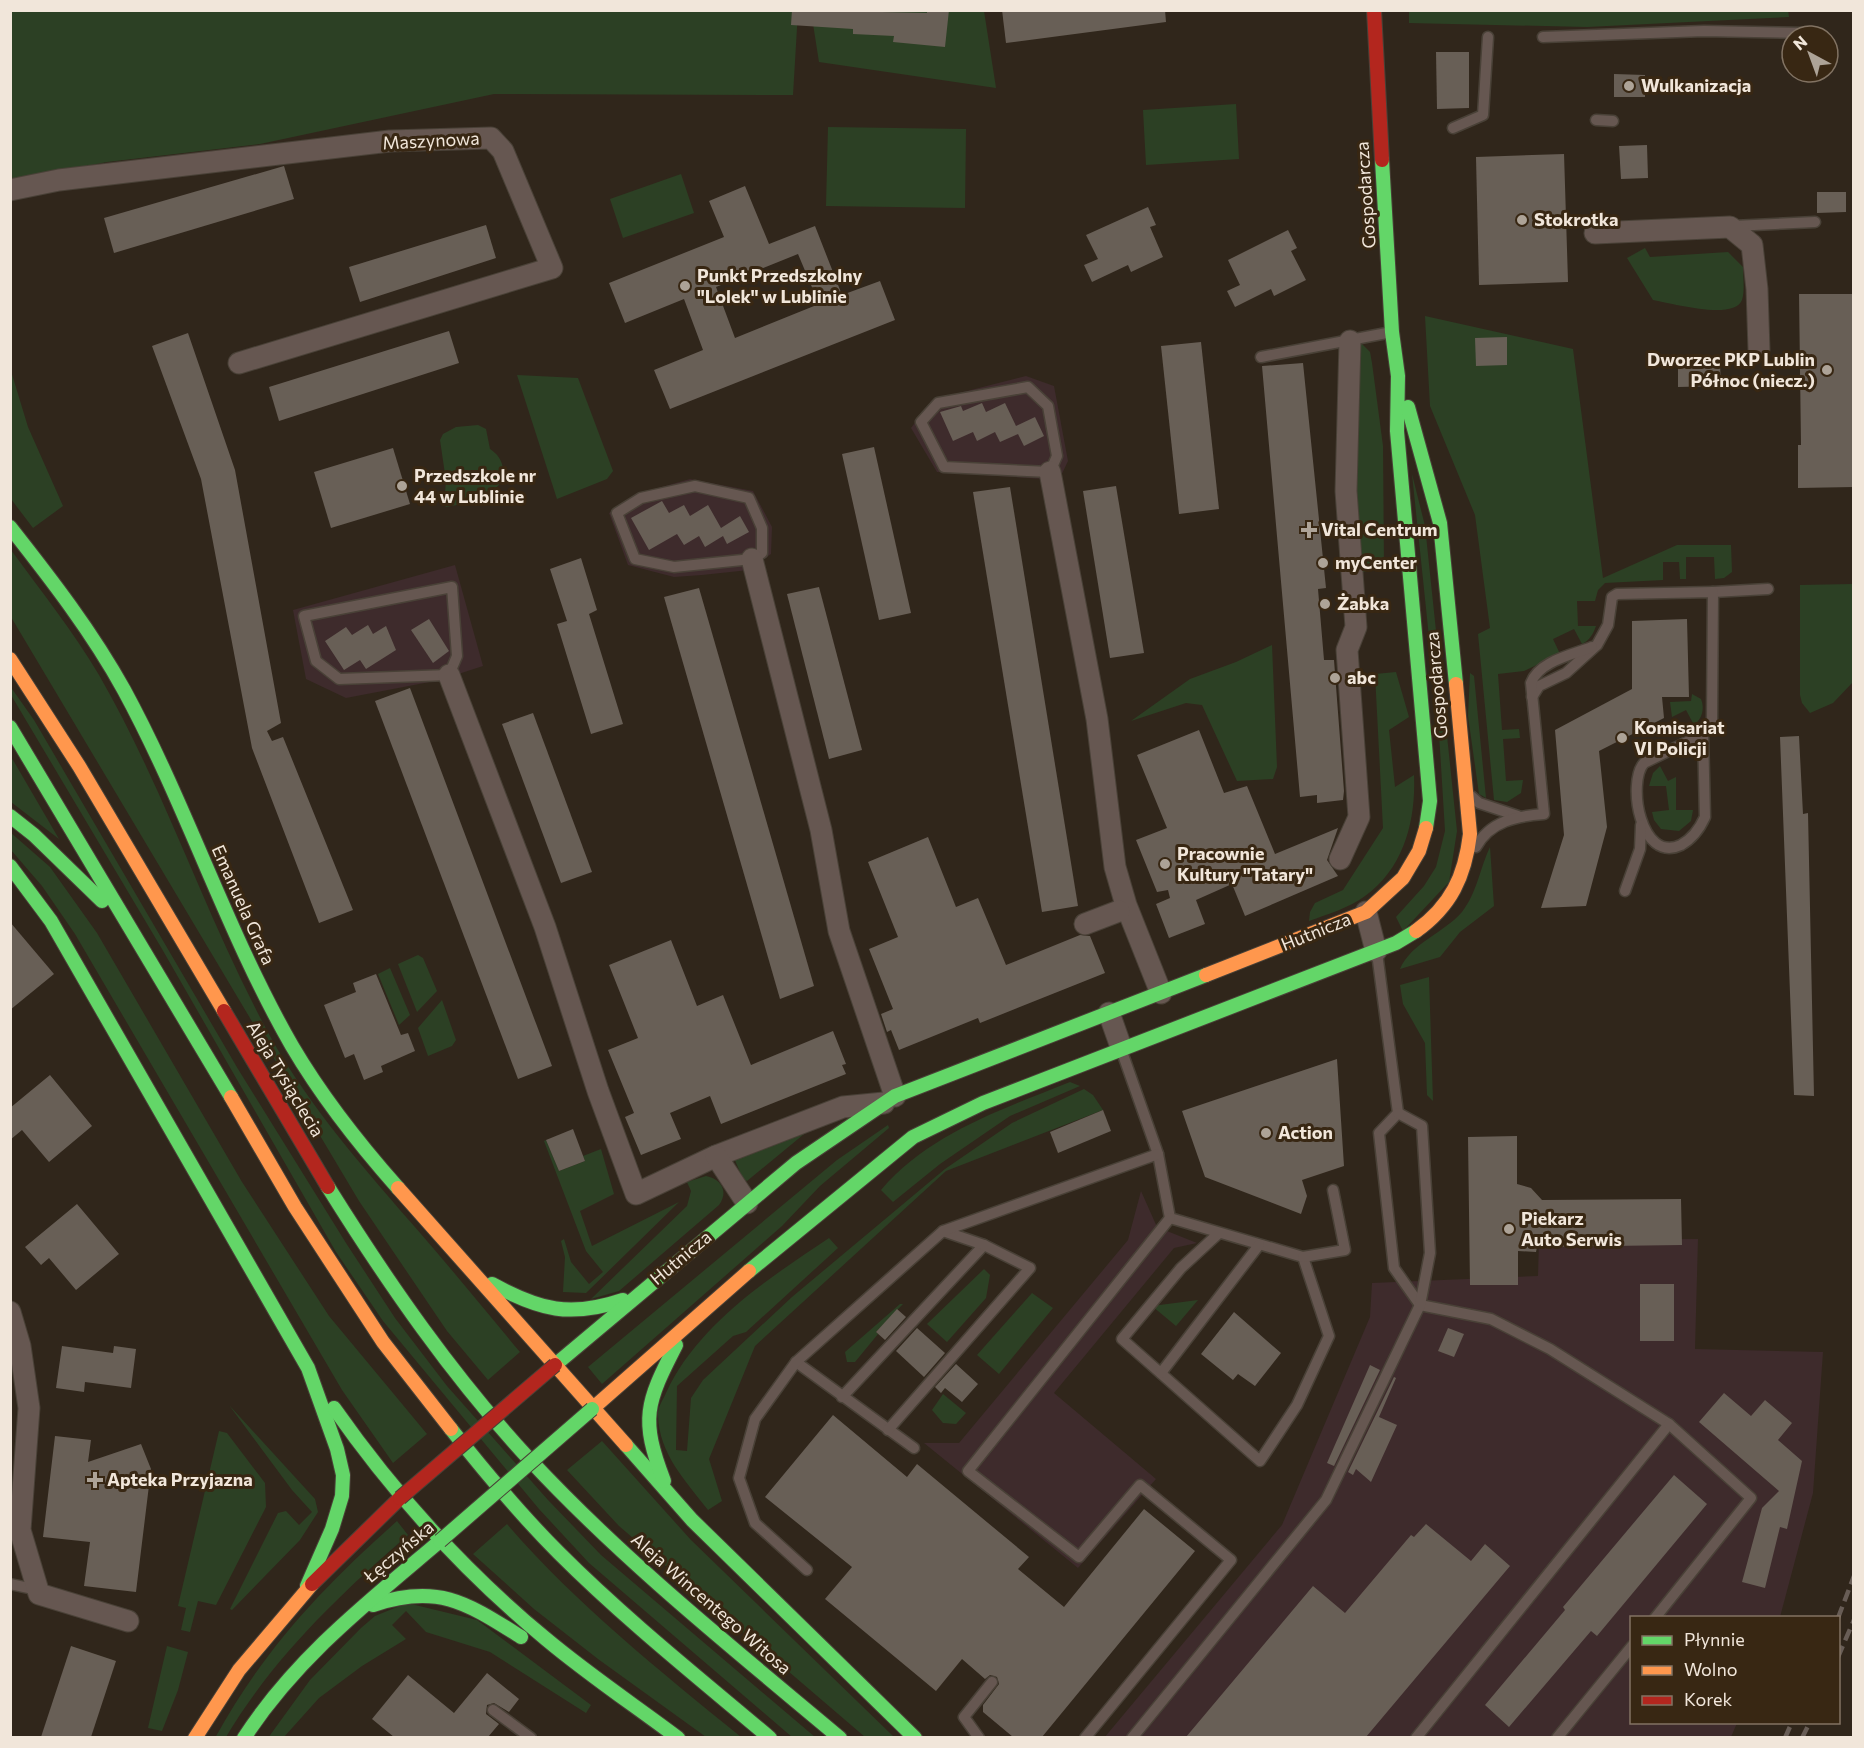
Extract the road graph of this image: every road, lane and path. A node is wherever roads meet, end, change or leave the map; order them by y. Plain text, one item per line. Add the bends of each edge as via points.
1 (1374, 10) edge
2 (1780, 32) edge
3 (1488, 37) dead end
4 (1543, 37) dead end
5 (1596, 120) dead end
6 (1613, 120) dead end
7 (1453, 128) dead end
8 (10, 190) edge
9 (1815, 222) dead end
10 (1730, 227) junction
11 (1594, 233) dead end
12 (1392, 332) junction
13 (1350, 341) junction
14 (1759, 350) dead end
15 (1261, 357) dead end
16 (239, 363) dead end
17 (1398, 376) junction
18 (1050, 472) junction
19 (10, 527) edge
20 (752, 559) junction
21 (1768, 589) dead end
22 (1713, 591) junction
23 (1597, 645) junction
24 (10, 659) edge
25 (449, 675) junction
26 (1532, 697) junction
27 (10, 727) edge
28 (1703, 732) junction
29 (1466, 792) junction
30 (10, 816) edge
31 (1518, 816) junction
32 (1642, 822) junction
33 (1341, 859) dead end
34 (1469, 860) junction
35 (10, 866) edge
36 (1625, 891) dead end
37 (1119, 911) dead end
38 (1366, 912) junction
39 (1085, 924) dead end
40 (132, 932) junction
41 (1376, 951) junction
42 (1161, 993) junction
43 (1108, 1013) junction
44 (1120, 1047) junction
45 (890, 1100) junction
46 (1398, 1113) junction
47 (1158, 1154) junction
48 (716, 1156) junction
49 (1333, 1190) dead end
50 (747, 1203) junction
51 (1170, 1218) junction
52 (943, 1231) junction
53 (1219, 1233) junction
54 (984, 1245) junction
55 (1259, 1245) junction
56 (1303, 1257) junction
57 (477, 1275) junction
58 (636, 1295) junction
59 (1420, 1305) junction
60 (10, 1312) edge
61 (682, 1332) junction
62 (796, 1362) junction
63 (555, 1365) junction
64 (308, 1368) junction
65 (1161, 1373) junction
66 (842, 1397) junction
67 (592, 1409) junction
68 (1669, 1424) junction
69 (888, 1430) junction
70 (914, 1448) dead end
71 (562, 1493) joint
72 (400, 1498) junction
73 (672, 1500) junction
74 (440, 1541) junction
75 (807, 1570) dead end
76 (10, 1584) edge
77 (307, 1586) junction
78 (38, 1590) junction
79 (357, 1612) junction
80 (1656, 1616) edge
81 (128, 1621) dead end
82 (1630, 1648) edge
83 (584, 1670) junction
84 (992, 1682) dead end
85 (493, 1710) dead end
86 (195, 1737) edge
87 (244, 1737) edge
88 (531, 1737) edge
89 (678, 1737) edge
90 (770, 1737) edge
91 (840, 1737) edge
92 (915, 1737) edge
93 (980, 1737) edge
94 (1085, 1737) edge
95 (1132, 1737) edge
96 (1416, 1737) edge
97 (1557, 1737) edge

1 - 12 street, Gospodarcza
2 - 4 lane
3 - 7 lane via 1483,115
5 - 6 lane
8 - 16 street, Maszynowa via 59,180 390,141 491,138 502,151 552,268
9 - 10 lane
10 - 11 street
10 - 14 street via 1752,245
12 - 13 lane
12 - 17 street, Gospodarcza
13 - 15 lane
13 - 33 street via 1346,491 1356,627 1347,650 1359,818
17 - 29 street, Gospodarcza via 1440,523
17 - 38 street, Gospodarcza via 1397,431 1430,801 1423,842 1414,863 1401,883
18 - 18 lane via 944,466 921,422 938,403 1028,387 1048,406 1057,456
18 - 42 street via 1097,719 1115,867
19 - 57 street, Emanuela Grafa via 72,609 124,691 261,987 307,1071 373,1158
20 - 20 lane via 674,567 635,559 618,513 640,498 695,486 749,498 762,528 762,553
20 - 45 street via 821,830 839,931
21 - 22 lane
22 - 23 lane via 1617,594 1612,597 1608,625
22 - 28 lane via 1712,721
23 - 26 lane via 1566,673 1539,686
23 - 26 lane via 1537,673 1531,683
24 - 71 street, Aleja Tysiąclecia via 79,766 400,1300
25 - 25 lane via 339,679 316,661 304,616 452,587 457,656
25 - 48 street via 545,927 636,1194
26 - 31 lane via 1544,814
27 - 40 street
28 - 32 lane via 1639,769
28 - 32 lane via 1705,808 1700,827 1684,843 1668,849 1652,842
29 - 31 lane via 1491,807
29 - 34 street, Gospodarcza
30 - 40 street via 41,841
31 - 34 lane via 1487,832
32 - 36 lane via 1640,849
34 - 41 street, Gospodarcza via 1453,896 1435,916 1416,933
35 - 64 street via 51,921
37 - 39 street
38 - 41 street, Hutnicza
38 - 42 street, Hutnicza
40 - 90 street via 338,1278 383,1342 535,1527 643,1631
41 - 44 street, Hutnicza
41 - 46 lane
42 - 43 street, Hutnicza
43 - 44 street
43 - 45 street, Hutnicza
44 - 47 lane
44 - 61 street, Hutnicza via 957,1113 913,1137 792,1234
45 - 48 street via 843,1107
45 - 50 street, Hutnicza via 796,1163
46 - 59 lane via 1422,1126 1430,1253
46 - 59 lane via 1379,1132 1394,1268
47 - 51 lane
47 - 52 lane
48 - 50 street
49 - 56 lane via 1345,1250
50 - 58 street, Hutnicza
51 - 53 lane
51 - 94 lane via 968,1471 1079,1557 1140,1485 1231,1560
52 - 54 lane
52 - 62 lane
53 - 55 lane
53 - 65 lane via 1181,1268 1122,1339
54 - 66 lane
54 - 69 lane via 1030,1268
55 - 56 lane
55 - 65 lane
56 - 65 lane via 1329,1336 1297,1406 1260,1461
57 - 58 street via 515,1297 561,1312 602,1309
57 - 63 street, Emanuela Grafa
58 - 63 street, Hutnicza
59 - 68 lane via 1491,1319 1550,1349
59 - 95 lane via 1326,1500
60 - 78 street via 20,1346 29,1408 20,1530
61 - 67 street, Hutnicza
61 - 73 street via 646,1412 650,1445
62 - 66 lane
62 - 75 lane via 755,1419 739,1478 755,1522
63 - 67 street
63 - 72 street, Hutnicza, bridge
64 - 72 street via 365,1454
64 - 77 street via 343,1475 342,1496 332,1529
66 - 69 lane
67 - 73 street
67 - 74 street, Łęczyńska, bridge
68 - 80 lane via 1751,1498
68 - 96 lane
69 - 70 lane
71 - 91 street, Aleja Wincentego Witosa via 669,1594
72 - 74 street
72 - 77 street, Hutnicza
73 - 92 street
74 - 79 street, Łęczyńska
74 - 83 street via 505,1606
76 - 78 lane
77 - 86 street via 257,1644
78 - 81 street via 39,1594
79 - 83 street via 413,1593 434,1593 472,1607 542,1651
79 - 87 street, Łęczyńska via 306,1659
82 - 97 lane
83 - 89 street
84 - 93 lane via 964,1717
85 - 88 lane

